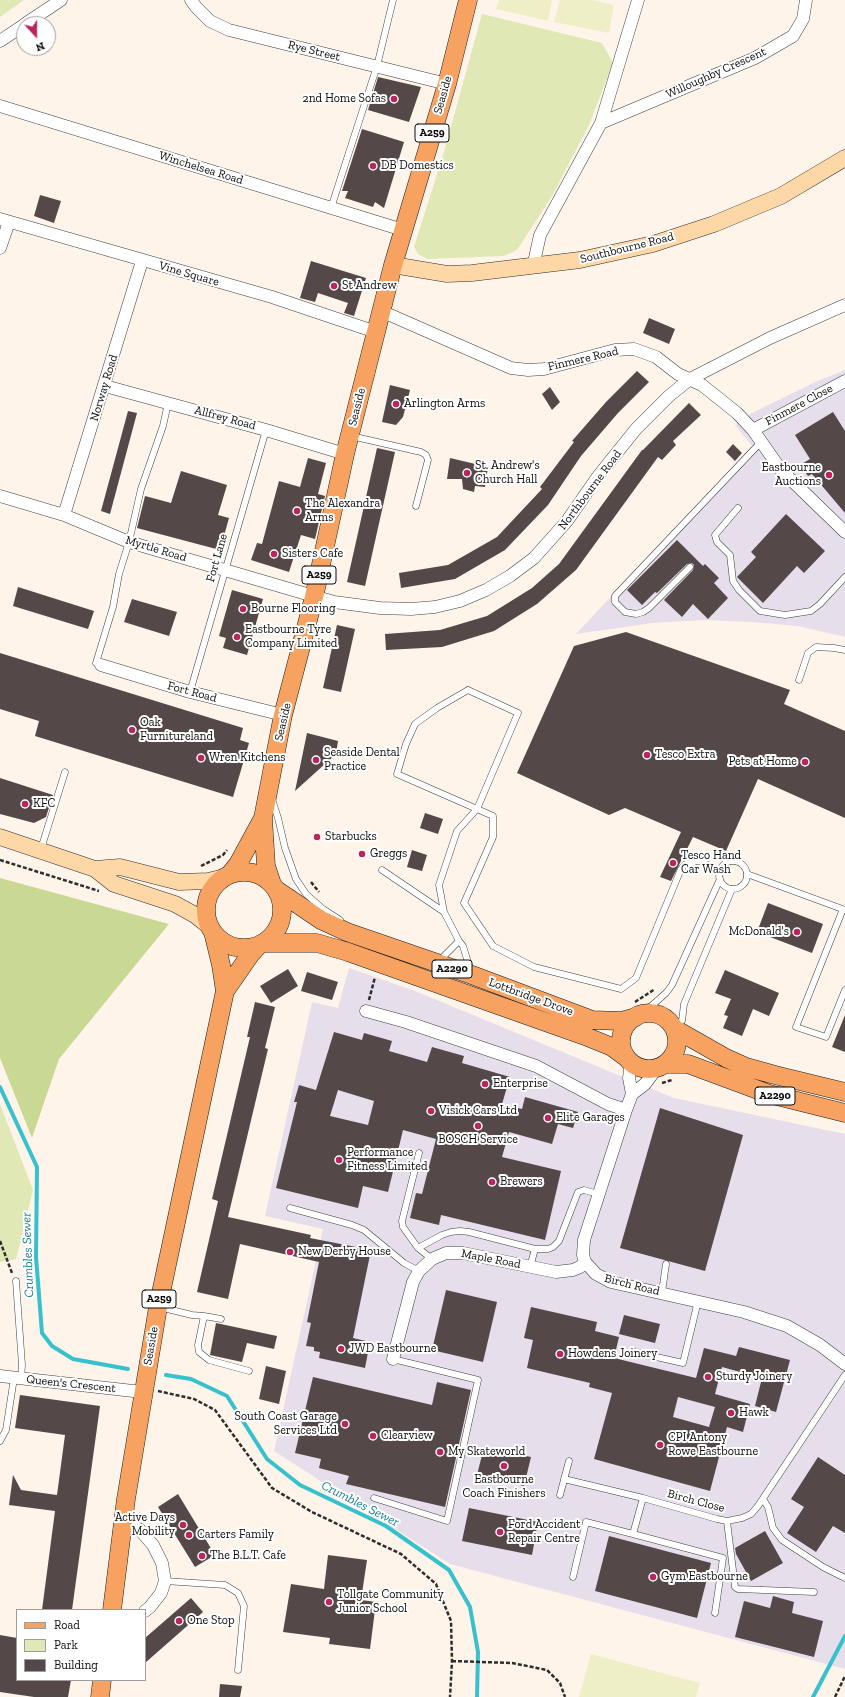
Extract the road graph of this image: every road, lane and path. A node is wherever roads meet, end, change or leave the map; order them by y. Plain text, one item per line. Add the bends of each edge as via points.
1 (61, 0) edge
2 (191, 0) edge
3 (393, 0) edge
4 (468, 0) edge
5 (638, 0) edge
6 (806, 0) edge
7 (37, 16) edge
8 (16, 30) edge
9 (0, 41) edge
10 (377, 66) junction
11 (447, 84) junction
12 (0, 106) edge
13 (601, 123) junction
14 (845, 158) edge
15 (331, 208) junction
16 (5, 221) edge
17 (403, 230) junction
18 (0, 248) edge
19 (142, 261) junction
20 (393, 266) junction
21 (533, 267) junction
22 (845, 305) edge
23 (381, 311) junction
24 (376, 332) junction
25 (690, 379) junction
26 (845, 381) edge
27 (105, 386) junction
28 (168, 403) junction
29 (266, 430) junction
30 (753, 430) junction
31 (350, 436) junction
32 (761, 442) junction
33 (345, 454) junction
34 (0, 496) edge
35 (416, 506) dead end
36 (738, 508) dead end
37 (64, 515) junction
38 (845, 532) edge
39 (129, 542) junction
40 (690, 567) dead end
41 (225, 570) junction
42 (845, 577) edge
43 (314, 596) junction
44 (845, 650) edge
45 (101, 665) joint
46 (799, 680) dead end
47 (190, 692) junction
48 (283, 715) junction
49 (65, 772) dead end
50 (268, 790) junction
51 (477, 809) junction
52 (263, 818) junction
53 (0, 837) edge
54 (232, 846) dead end
55 (40, 851) junction
56 (0, 860) edge
57 (195, 867) dead end
58 (95, 869) junction
59 (382, 870) dead end
60 (747, 874) junction
61 (228, 875) junction
62 (720, 876) junction
63 (310, 881) dead end
64 (275, 887) junction
65 (732, 889) junction
66 (102, 892) dead end
67 (323, 896) dead end
68 (844, 910) edge
69 (444, 912) junction
70 (211, 929) junction
71 (347, 932) junction
72 (459, 941) junction
73 (262, 944) junction
74 (436, 963) junction
75 (376, 973) dead end
76 (472, 975) junction
77 (845, 990) edge
78 (225, 991) junction
79 (366, 1011) joint
80 (638, 1016) junction
81 (673, 1027) junction
82 (629, 1060) junction
83 (661, 1066) junction
84 (845, 1092) edge
85 (632, 1094) junction
86 (626, 1110) junction
87 (845, 1113) edge
88 (419, 1153) dead end
89 (598, 1194) junction
90 (290, 1208) dead end
91 (0, 1244) edge
92 (418, 1248) junction
93 (535, 1249) junction
94 (432, 1259) junction
95 (586, 1262) junction
96 (666, 1264) dead end
97 (530, 1267) junction
98 (419, 1271) junction
99 (16, 1281) joint
100 (662, 1292) junction
101 (698, 1301) junction
102 (158, 1307) junction
103 (204, 1316) junction
104 (221, 1319) dead end
105 (634, 1352) dead end
106 (393, 1359) joint
107 (845, 1364) edge
108 (249, 1371) dead end
109 (845, 1375) edge
110 (0, 1376) edge
111 (17, 1378) junction
112 (143, 1390) junction
113 (0, 1440) edge
114 (569, 1461) dead end
115 (564, 1479) junction
116 (560, 1495) dead end
117 (374, 1498) dead end
118 (644, 1498) junction
119 (763, 1499) junction
120 (727, 1521) junction
121 (123, 1525) junction
122 (633, 1534) junction
123 (573, 1577) dead end
124 (845, 1578) edge
125 (165, 1581) junction
126 (814, 1592) dead end
127 (112, 1609) edge
128 (146, 1609) edge
129 (715, 1613) dead end
130 (452, 1661) junction
131 (238, 1670) dead end
132 (845, 1676) edge
133 (102, 1681) edge
134 (100, 1697) edge
135 (450, 1697) edge
136 (565, 1697) edge
137 (835, 1697) edge

1 - 7 street
2 - 10 street, Rye Street via 210,21 229,30
3 - 10 lane
4 - 11 main road, Seaside / A259
5 - 13 street
6 - 13 street, Willoughby Crescent via 803,19 793,36 755,58
8 - 9 street
10 - 11 street, Rye Street
10 - 15 lane
11 - 17 main road, Seaside / A259
12 - 15 street, Winchelsea Road
13 - 21 street via 540,235
14 - 21 street, Southbourne Road via 780,196 714,224 653,244
15 - 17 street, Winchelsea Road
16 - 18 street
16 - 19 street, Vine Square
17 - 20 main road, Seaside / A259
19 - 24 street, Vine Square via 272,297
19 - 27 street, Norway Road
20 - 21 street, Southbourne Road via 447,274
20 - 23 main road, Seaside / A259
22 - 25 street, Northbourne Road via 770,338
23 - 24 main road, Seaside / A259
23 - 25 street, Finmere Road via 511,368 544,369 615,350 634,349 656,357 678,374
24 - 31 main road, Seaside / A259
25 - 30 street, Finmere Road via 708,389
25 - 43 street, Northbourne Road via 636,429 552,540 534,558 504,580 460,601 435,607 380,608 334,602
26 - 30 street, Finmere Close
27 - 28 street, Allfrey Road
27 - 37 street, Norway Road
28 - 29 street, Allfrey Road
28 - 39 lane via 141,489
29 - 33 street, Allfrey Road
29 - 41 lane, Fort Lane
30 - 32 street, Finmere Road
31 - 33 main road, Seaside / A259
31 - 35 lane via 426,455 428,460
32 - 38 street, Finmere Road via 781,470
32 - 40 lane via 615,596 615,602 625,612 643,612
33 - 43 main road, Seaside / A259
34 - 37 street, Myrtle Road
36 - 42 lane via 715,535 717,542 730,555 733,581 760,611 785,615 810,611
37 - 39 street, Myrtle Road
39 - 41 street, Myrtle Road
39 - 45 lane via 119,574 114,607 96,664
41 - 43 street, Myrtle Road
41 - 47 lane, Fort Lane
43 - 48 main road, Seaside / A259
44 - 46 lane via 812,650 808,653
45 - 47 street, Fort Road
47 - 48 street, Fort Road
48 - 50 main road, Seaside / A259
49 - 55 lane
50 - 52 main road, Seaside / A259
50 - 71 lane via 296,879 306,894 339,920
51 - 51 lane via 518,713 468,690 415,724 397,774
51 - 62 lane via 493,816 493,837 464,903 493,946 534,967 621,989 636,978 681,869 686,864 702,861
51 - 69 lane via 457,831 439,885
52 - 61 main road, Seaside / A259 via 238,864
52 - 64 main road, Seaside / A259 via 266,866
53 - 55 street
54 - 57 path via 223,855
55 - 58 street
56 - 66 path
58 - 61 street via 120,866 179,882 208,881
58 - 70 street via 114,884 175,904 195,915
59 - 69 lane
60 - 62 lane via 741,864 733,862 724,865
60 - 65 lane via 744,883 737,889
60 - 68 lane
61 - 64 main road via 245,871 257,874 264,876
61 - 70 main road via 210,892 206,912
62 - 65 lane via 724,886
62 - 80 lane via 672,985
63 - 67 path
64 - 71 main road, Lottbridge Drove / A2290 via 321,920
64 - 73 main road via 282,905 282,920 272,937
65 - 81 lane via 684,1004 682,1021
68 - 77 lane via 796,1027 826,1037
69 - 72 lane
70 - 73 main road via 226,943 237,947 248,948
70 - 78 main road, Seaside / A259
71 - 74 main road, Lottbridge Drove / A2290
72 - 74 lane
72 - 76 lane
73 - 78 main road, Seaside / A259 via 250,955
73 - 82 main road, Lottbridge Drove / A2290 via 317,943 348,952 589,1038 612,1047
74 - 76 main road, Lottbridge Drove / A2290
75 - 79 path
76 - 80 main road, Lottbridge Drove / A2290 via 592,1020 622,1021
78 - 102 main road, Seaside / A259
79 - 86 street via 536,1066 608,1104
80 - 81 main road via 650,1013 658,1015
80 - 82 main road via 629,1022 622,1036 623,1051
81 - 83 main road via 677,1039 676,1048 672,1057
81 - 84 main road, A2290 via 746,1067
82 - 83 main road via 639,1067 648,1069
82 - 85 street
83 - 85 street
83 - 87 main road, A2290 via 688,1064 769,1094
85 - 86 street
86 - 89 street
88 - 92 lane via 402,1221 403,1227
89 - 93 lane via 584,1190 578,1192 559,1241 548,1249
89 - 95 street via 584,1240 583,1255
90 - 98 lane via 364,1230 404,1263
91 - 99 path
92 - 93 lane via 442,1235 460,1231
92 - 94 lane
93 - 97 lane
94 - 97 street, Maple Road via 455,1252
94 - 98 street, Maple Road
95 - 97 street, Maple Road via 580,1267 565,1271 546,1271
95 - 100 street, Birch Road via 602,1279
96 - 100 lane
98 - 106 street, Maple Road via 413,1282
99 - 111 lane via 22,1365
100 - 101 street, Birch Road
101 - 105 lane via 683,1363
101 - 107 street, Birch Road via 787,1326 820,1345
102 - 103 lane
102 - 112 main road, Seaside / A259
103 - 104 lane
103 - 108 lane via 199,1352 209,1360
106 - 117 lane via 478,1380 448,1521
109 - 119 lane, Birch Close
110 - 111 street, Queen's Crescent
111 - 112 street, Queen's Crescent
111 - 113 lane via 6,1430
112 - 121 main road, Seaside / A259
112 - 130 path via 194,1399 216,1410 272,1488 312,1512 401,1554 436,1584 450,1621
114 - 115 lane
115 - 116 lane
115 - 118 lane, Birch Close
118 - 120 lane, Birch Close
118 - 122 lane
119 - 120 lane, Birch Close via 751,1514
119 - 124 lane via 768,1507 773,1528 782,1540
120 - 126 lane via 735,1587
121 - 125 street via 139,1529 153,1545 162,1563
121 - 127 main road, Seaside / A259
122 - 123 lane via 586,1522
122 - 129 lane via 723,1558
125 - 128 street via 161,1594
125 - 131 lane via 225,1585 238,1593 244,1606
130 - 135 path
130 - 136 path via 512,1663 547,1670 560,1683
132 - 137 path
133 - 134 main road

